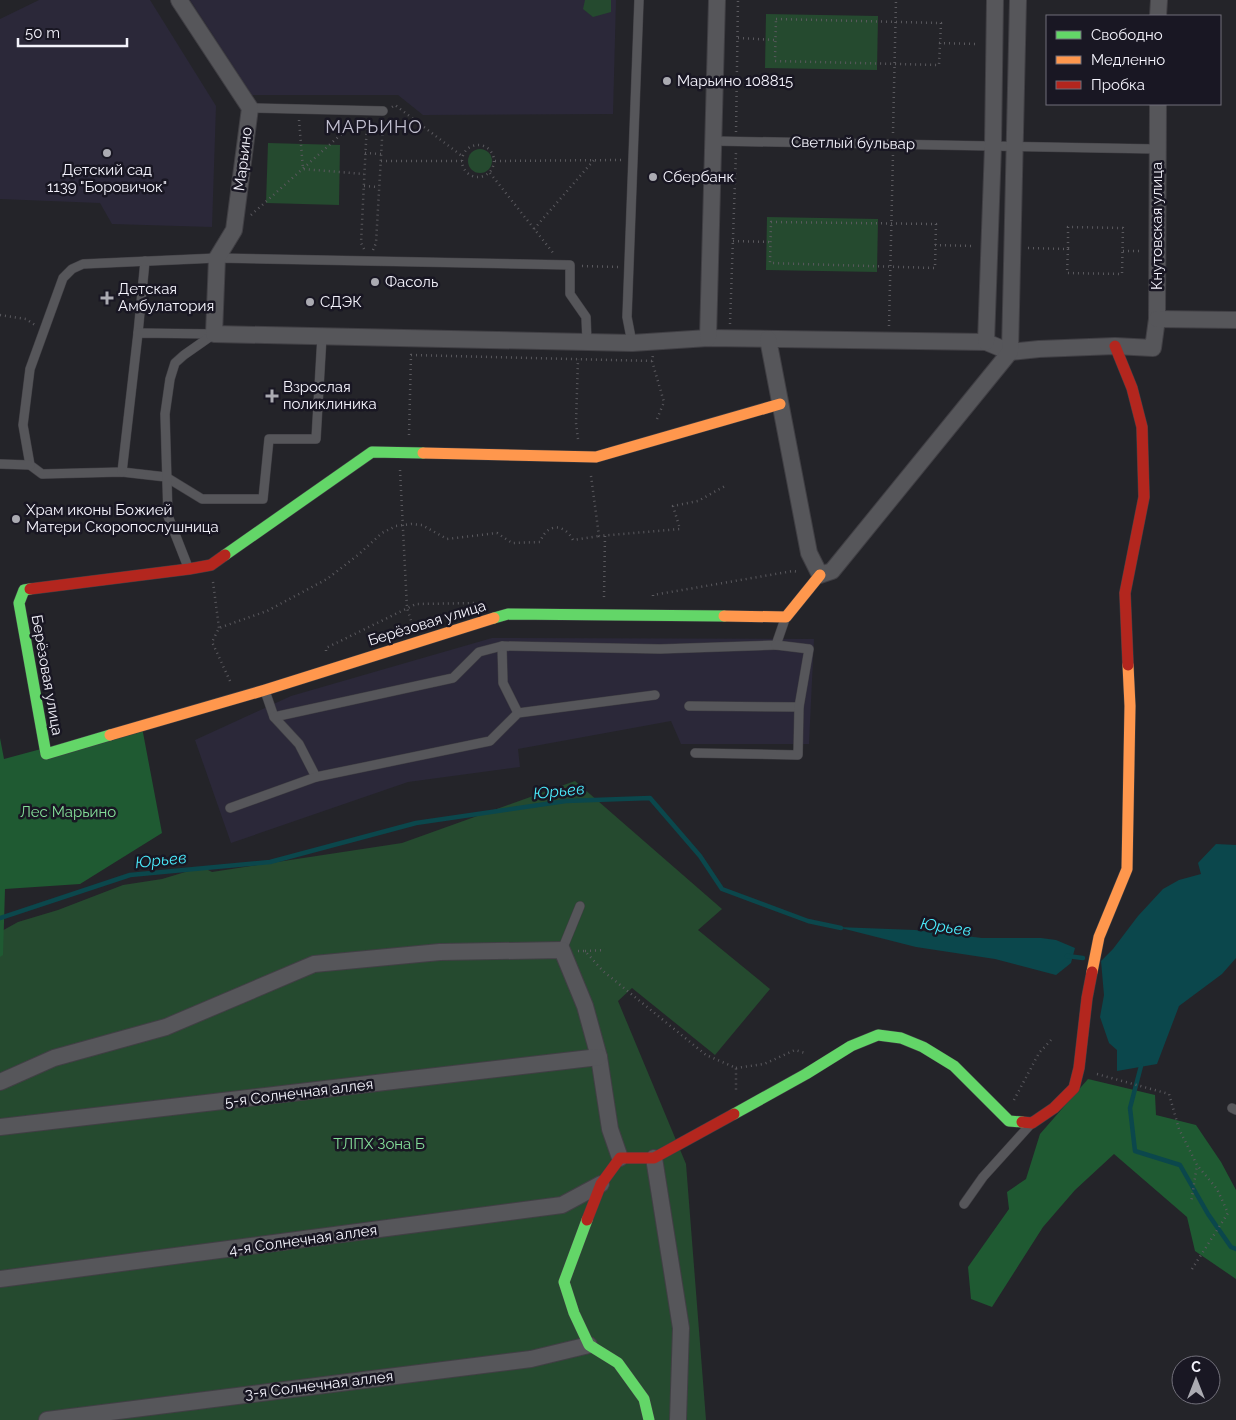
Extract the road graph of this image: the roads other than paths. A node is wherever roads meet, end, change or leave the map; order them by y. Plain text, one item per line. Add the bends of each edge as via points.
1 (179, 0) edge
2 (639, 0) edge
3 (718, 0) edge
4 (994, 0) edge
5 (1018, 0) edge
6 (1158, 0) edge
7 (1158, 15) edge
8 (1158, 105) edge
9 (250, 108) junction
10 (384, 111) road end
11 (714, 141) junction
12 (993, 146) junction
13 (1014, 146) junction
14 (1157, 149) junction
15 (217, 258) junction
16 (145, 261) junction
17 (1157, 319) junction
18 (1236, 320) edge
19 (138, 333) junction
20 (214, 334) junction
21 (322, 336) junction
22 (708, 338) junction
23 (768, 339) junction
24 (587, 342) junction
25 (632, 342) junction
26 (986, 342) junction
27 (1115, 346) junction
28 (1010, 352) junction
29 (780, 404) junction
30 (0, 464) edge
31 (30, 465) junction
32 (122, 472) junction
33 (166, 476) junction
34 (189, 570) junction
35 (820, 575) junction
36 (786, 617) junction
37 (776, 645) junction
38 (502, 646) junction
39 (265, 690) junction
40 (655, 695) dead end
41 (688, 706) dead end
42 (799, 707) junction
43 (518, 713) junction
44 (274, 717) junction
45 (695, 753) dead end
46 (316, 777) junction
47 (230, 808) dead end
48 (580, 906) dead end
49 (562, 950) junction
50 (599, 1057) junction
51 (0, 1082) edge
52 (1032, 1123) junction
53 (0, 1127) edge
54 (620, 1158) junction
55 (654, 1158) junction
56 (601, 1184) junction
57 (964, 1204) dead end
58 (0, 1279) edge
59 (589, 1345) junction
60 (47, 1420) edge
61 (649, 1420) edge
62 (678, 1420) edge

1 - 9 street, Марьино
2 - 25 lane via 627,317
3 - 11 street
4 - 12 street
5 - 13 street
6 - 7 street
8 - 14 street, Кнутовская улица
9 - 10 lane
9 - 15 street, Марьино via 234,230
11 - 12 lane, Светлый бульвар
11 - 22 street
12 - 13 lane, Светлый бульвар
12 - 26 street
13 - 14 lane, Светлый бульвар
13 - 28 street
14 - 17 street, Кнутовская улица
15 - 16 lane
15 - 20 street, Марьино
15 - 24 lane via 567,265 570,294 586,317
16 - 19 lane
16 - 31 lane via 83,264 63,278 30,369 23,425
17 - 18 street
17 - 27 street, Кнутовская улица via 1153,348
19 - 20 lane
19 - 32 lane
20 - 21 street
20 - 33 lane via 175,363 165,414
21 - 24 street
21 - 33 lane via 316,439 269,439 263,499 202,499
22 - 23 street
22 - 25 street
23 - 26 street
23 - 29 street
24 - 25 street
26 - 28 street
27 - 28 street
27 - 52 street via 1132,388 1142,427 1144,497 1125,593 1130,706 1127,869 1099,937 1074,1088 1054,1108
28 - 35 street via 832,571
29 - 34 street, Берёзовая улица via 596,457 372,452 211,565
29 - 35 street via 809,553
30 - 31 lane
31 - 32 lane via 42,474
32 - 33 lane
33 - 34 lane via 168,516
34 - 39 street, Берёзовая улица via 24,590 19,603 46,754
35 - 36 street
36 - 37 lane
36 - 39 street, Берёзовая улица via 508,614
37 - 38 lane via 660,649
37 - 42 lane via 809,649
38 - 43 lane via 503,684
38 - 44 lane via 479,652 453,678
39 - 44 lane
40 - 43 lane
41 - 42 lane
42 - 45 lane via 798,755
43 - 46 lane via 490,741
44 - 46 lane via 299,744
46 - 47 lane
48 - 49 lane
49 - 50 street via 585,1006
49 - 51 street via 440,952 314,964 166,1027 54,1058
50 - 53 street, 5-я Солнечная аллея
50 - 54 street via 610,1129
52 - 55 street via 1009,1121 954,1066 923,1047 901,1038 878,1035 851,1046
52 - 57 lane via 983,1177
54 - 55 street
54 - 56 street
55 - 62 street via 681,1328
56 - 58 street, 4-я Солнечная аллея via 562,1205
56 - 59 street via 564,1282
59 - 60 street, 3-я Солнечная аллея via 531,1359
59 - 61 street via 618,1363 644,1399

